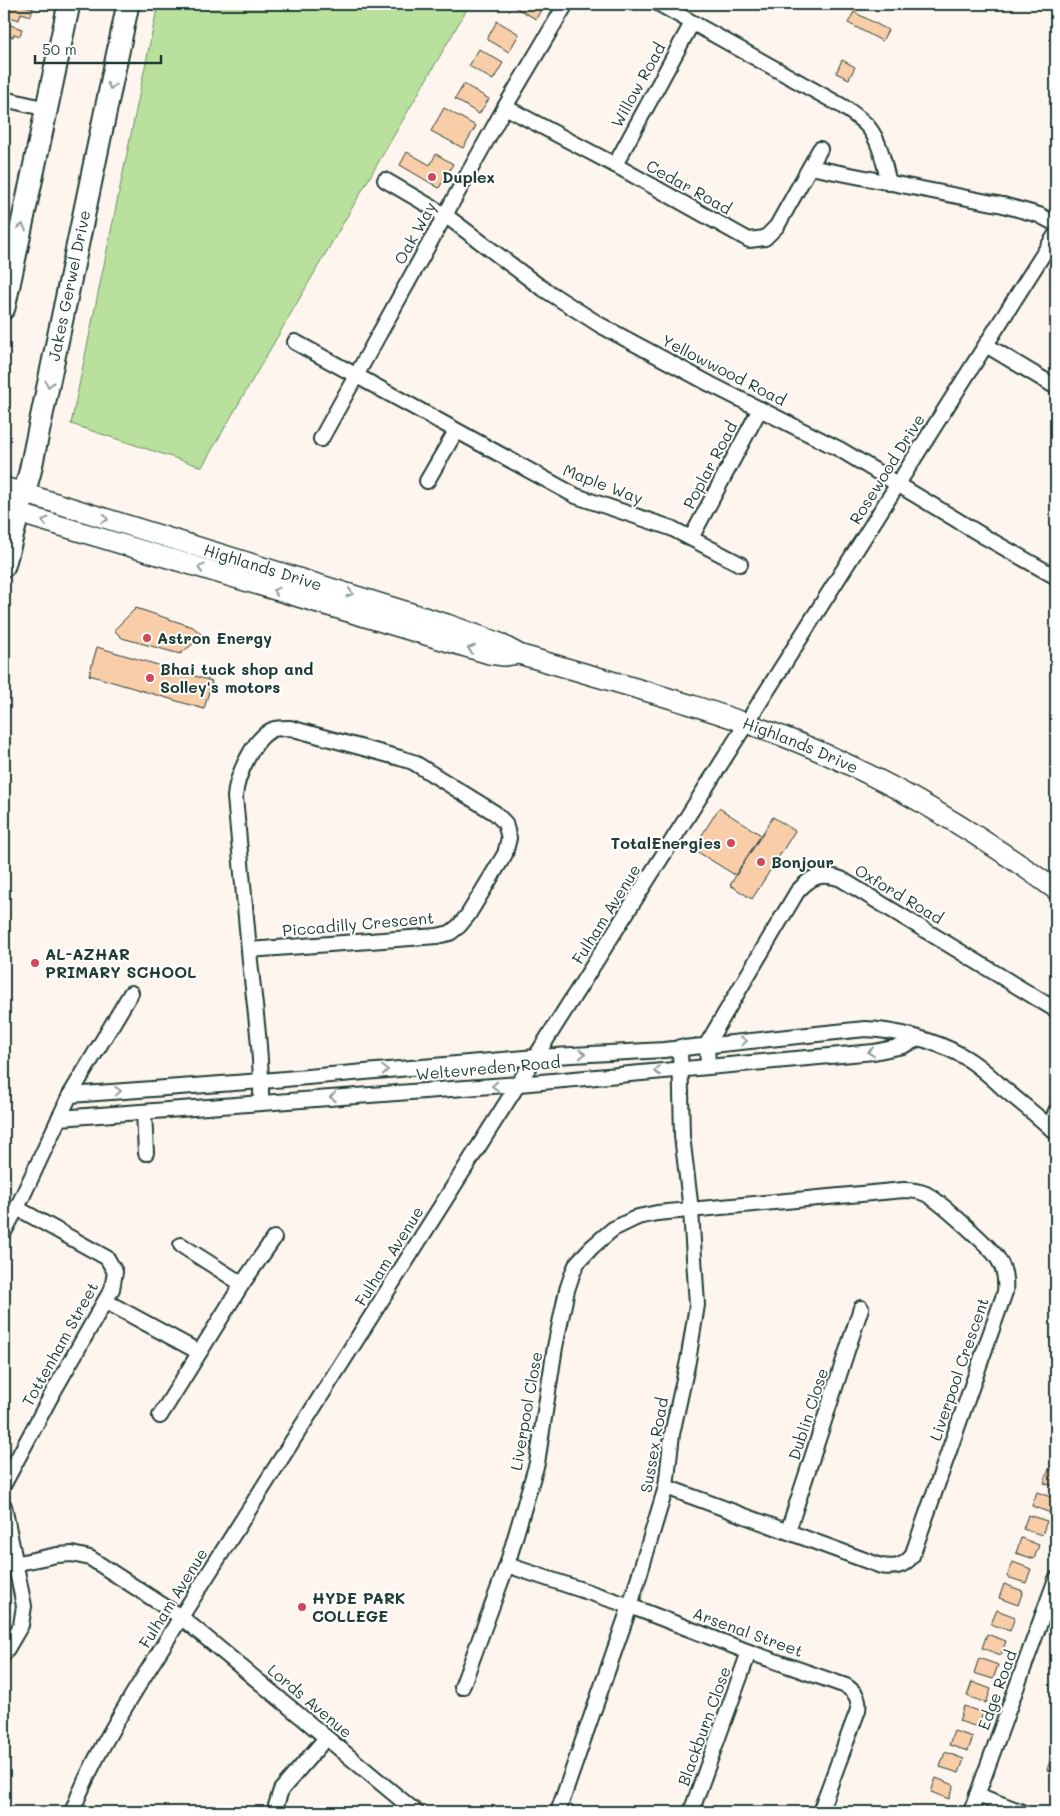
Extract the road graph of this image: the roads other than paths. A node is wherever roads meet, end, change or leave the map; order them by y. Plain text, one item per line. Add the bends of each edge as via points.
1 (69, 4) edge
2 (128, 4) edge
3 (566, 4) edge
4 (659, 4) edge
5 (692, 23) junction
6 (4, 99) edge
7 (505, 107) junction
8 (47, 109) junction
9 (820, 149) dead end
10 (615, 165) junction
11 (810, 167) junction
12 (385, 180) dead end
13 (889, 183) junction
14 (445, 215) junction
15 (1056, 224) edge
16 (1056, 234) edge
17 (4, 308) edge
18 (295, 342) dead end
19 (986, 345) junction
20 (356, 376) junction
21 (1056, 387) edge
22 (760, 409) junction
23 (456, 431) junction
24 (320, 439) dead end
25 (428, 481) dead end
26 (899, 484) junction
27 (4, 487) edge
28 (25, 493) junction
29 (12, 511) edge
30 (691, 538) junction
31 (740, 564) dead end
32 (4, 566) edge
33 (1056, 577) edge
34 (519, 654) junction
35 (746, 723) junction
36 (1056, 890) edge
37 (249, 950) junction
38 (132, 993) dead end
39 (1056, 1010) edge
40 (918, 1039) junction
41 (707, 1044) junction
42 (680, 1047) junction
43 (536, 1057) junction
44 (708, 1066) junction
45 (681, 1069) junction
46 (262, 1081) junction
47 (519, 1084) junction
48 (70, 1095) junction
49 (261, 1102) junction
50 (1056, 1111) edge
51 (144, 1112) junction
52 (59, 1118) junction
53 (1053, 1130) edge
54 (146, 1152) dead end
55 (17, 1208) junction
56 (691, 1210) junction
57 (4, 1232) edge
58 (274, 1238) dead end
59 (181, 1245) dead end
60 (242, 1284) junction
61 (106, 1301) junction
62 (861, 1308) dead end
63 (199, 1352) junction
64 (160, 1416) dead end
65 (4, 1484) edge
66 (666, 1487) junction
67 (4, 1506) edge
68 (788, 1531) junction
69 (9, 1565) edge
70 (507, 1565) junction
71 (1056, 1579) edge
72 (630, 1606) junction
73 (181, 1617) junction
74 (749, 1652) junction
75 (4, 1654) edge
76 (462, 1687) dead end
77 (326, 1738) junction
78 (977, 1795) junction
79 (72, 1812) edge
80 (274, 1812) edge
81 (416, 1812) edge
82 (558, 1812) edge
83 (691, 1812) edge
84 (820, 1812) edge
85 (971, 1812) edge
86 (1022, 1812) edge

1 - 8 main road
2 -> 28 main road, Jakes Gerwel Drive
3 - 7 street, Oak Way
4 - 5 street
5 - 10 street, Willow Road
5 - 13 street via 858,117 877,141
6 - 8 street
7 - 10 street, Cedar Road
7 - 14 street, Oak Way
17 -> 8 main road
9 - 11 street, Cedar Road
10 - 11 street, Cedar Road via 749,240 765,238 777,226
11 - 13 street
12 - 14 street, Yellowwood Road
13 - 15 street via 1003,205 1039,215
14 - 20 street, Oak Way
14 - 22 street, Yellowwood Road via 539,286 600,325
16 - 19 street, Rosewood Drive
18 - 20 street, Maple Way
19 - 21 street
19 - 26 street, Rosewood Drive
20 - 23 street, Maple Way
20 - 24 street, Oak Way
22 - 26 street, Yellowwood Road
22 - 30 street, Poplar Road
23 - 25 street
23 - 30 street, Maple Way via 576,496 650,520
26 - 33 street, Yellowwood Road
26 - 35 street, Rosewood Drive
27 - 28 main road, Highlands Drive
28 - 29 main road, Jakes Gerwel Drive
28 -> 34 main road, Highlands Drive via 447,624 497,642
29 - 32 main road, Jakes Gerwel Drive
34 -> 29 main road, Highlands Drive via 489,654
30 - 31 street, Maple Way
34 - 35 main road, Highlands Drive
35 - 36 main road, Highlands Drive via 850,765 906,794 981,838
35 - 43 street, Fulham Avenue
37 - 37 street, Piccadilly Crescent via 236,786 256,744 272,730 290,728 413,762 495,814 507,827 510,838 505,854 468,915 450,933
37 - 46 street, Piccadilly Crescent
38 - 48 street
39 - 41 street, Oxford Road via 841,879 829,875 806,881 797,892
41 -> 40 street, Weltevreden Road via 865,1029 898,1032
40 -> 44 street, Weltevreden Road via 874,1052
40 - 53 street, Weltevreden Road via 962,1056
41 - 42 street, Weltevreden Road
41 - 44 street
43 -> 42 street, Weltevreden Road
42 - 45 street, Sussex Road
46 -> 43 street, Weltevreden Road
43 - 47 street, Fulham Avenue
44 - 45 street, Weltevreden Road
45 -> 47 street, Weltevreden Road
45 - 56 street, Sussex Road via 682,1136
48 -> 46 street, Weltevreden Road
46 - 49 street, Piccadilly Crescent
47 -> 49 street, Weltevreden Road
47 - 73 street, Fulham Avenue
48 - 52 street
49 - 51 street, Weltevreden Road
50 - 53 street
51 - 52 street, Weltevreden Road
51 - 54 street
52 - 55 street
55 - 57 street
55 - 61 street, Tottenham Street via 107,1258 115,1272
56 - 66 street, Sussex Road via 697,1305 672,1434
56 - 68 street, Liverpool Crescent via 916,1191 938,1202 990,1249 1003,1270 1006,1281 1002,1299 908,1561 896,1567 881,1566
56 - 70 street, Liverpool Close via 624,1222 577,1263 567,1290 555,1347 537,1463
58 - 60 street
59 - 60 street
60 - 63 street
61 - 63 street
61 - 65 street, Tottenham Street
62 - 68 street, Dublin Close
63 - 64 street
66 - 68 street, Liverpool Crescent
66 - 72 street, Sussex Road
67 - 69 street
69 - 73 street, Lords Avenue via 57,1555 82,1555
69 - 75 street via 21,1588 24,1616
70 - 72 street, Arsenal Street
70 - 76 street, Liverpool Close
71 - 78 street, Edge Road
72 - 74 street, Arsenal Street
72 - 82 street, Sussex Road
73 - 77 street, Lords Avenue
73 - 79 street, Fulham Avenue via 106,1737
74 - 83 street, Blackburn Close
74 - 84 street, Arsenal Street via 846,1686 856,1695 858,1710
77 - 80 street via 281,1790
77 - 81 street, Lords Avenue
78 - 85 street, Edge Road
78 - 86 street

